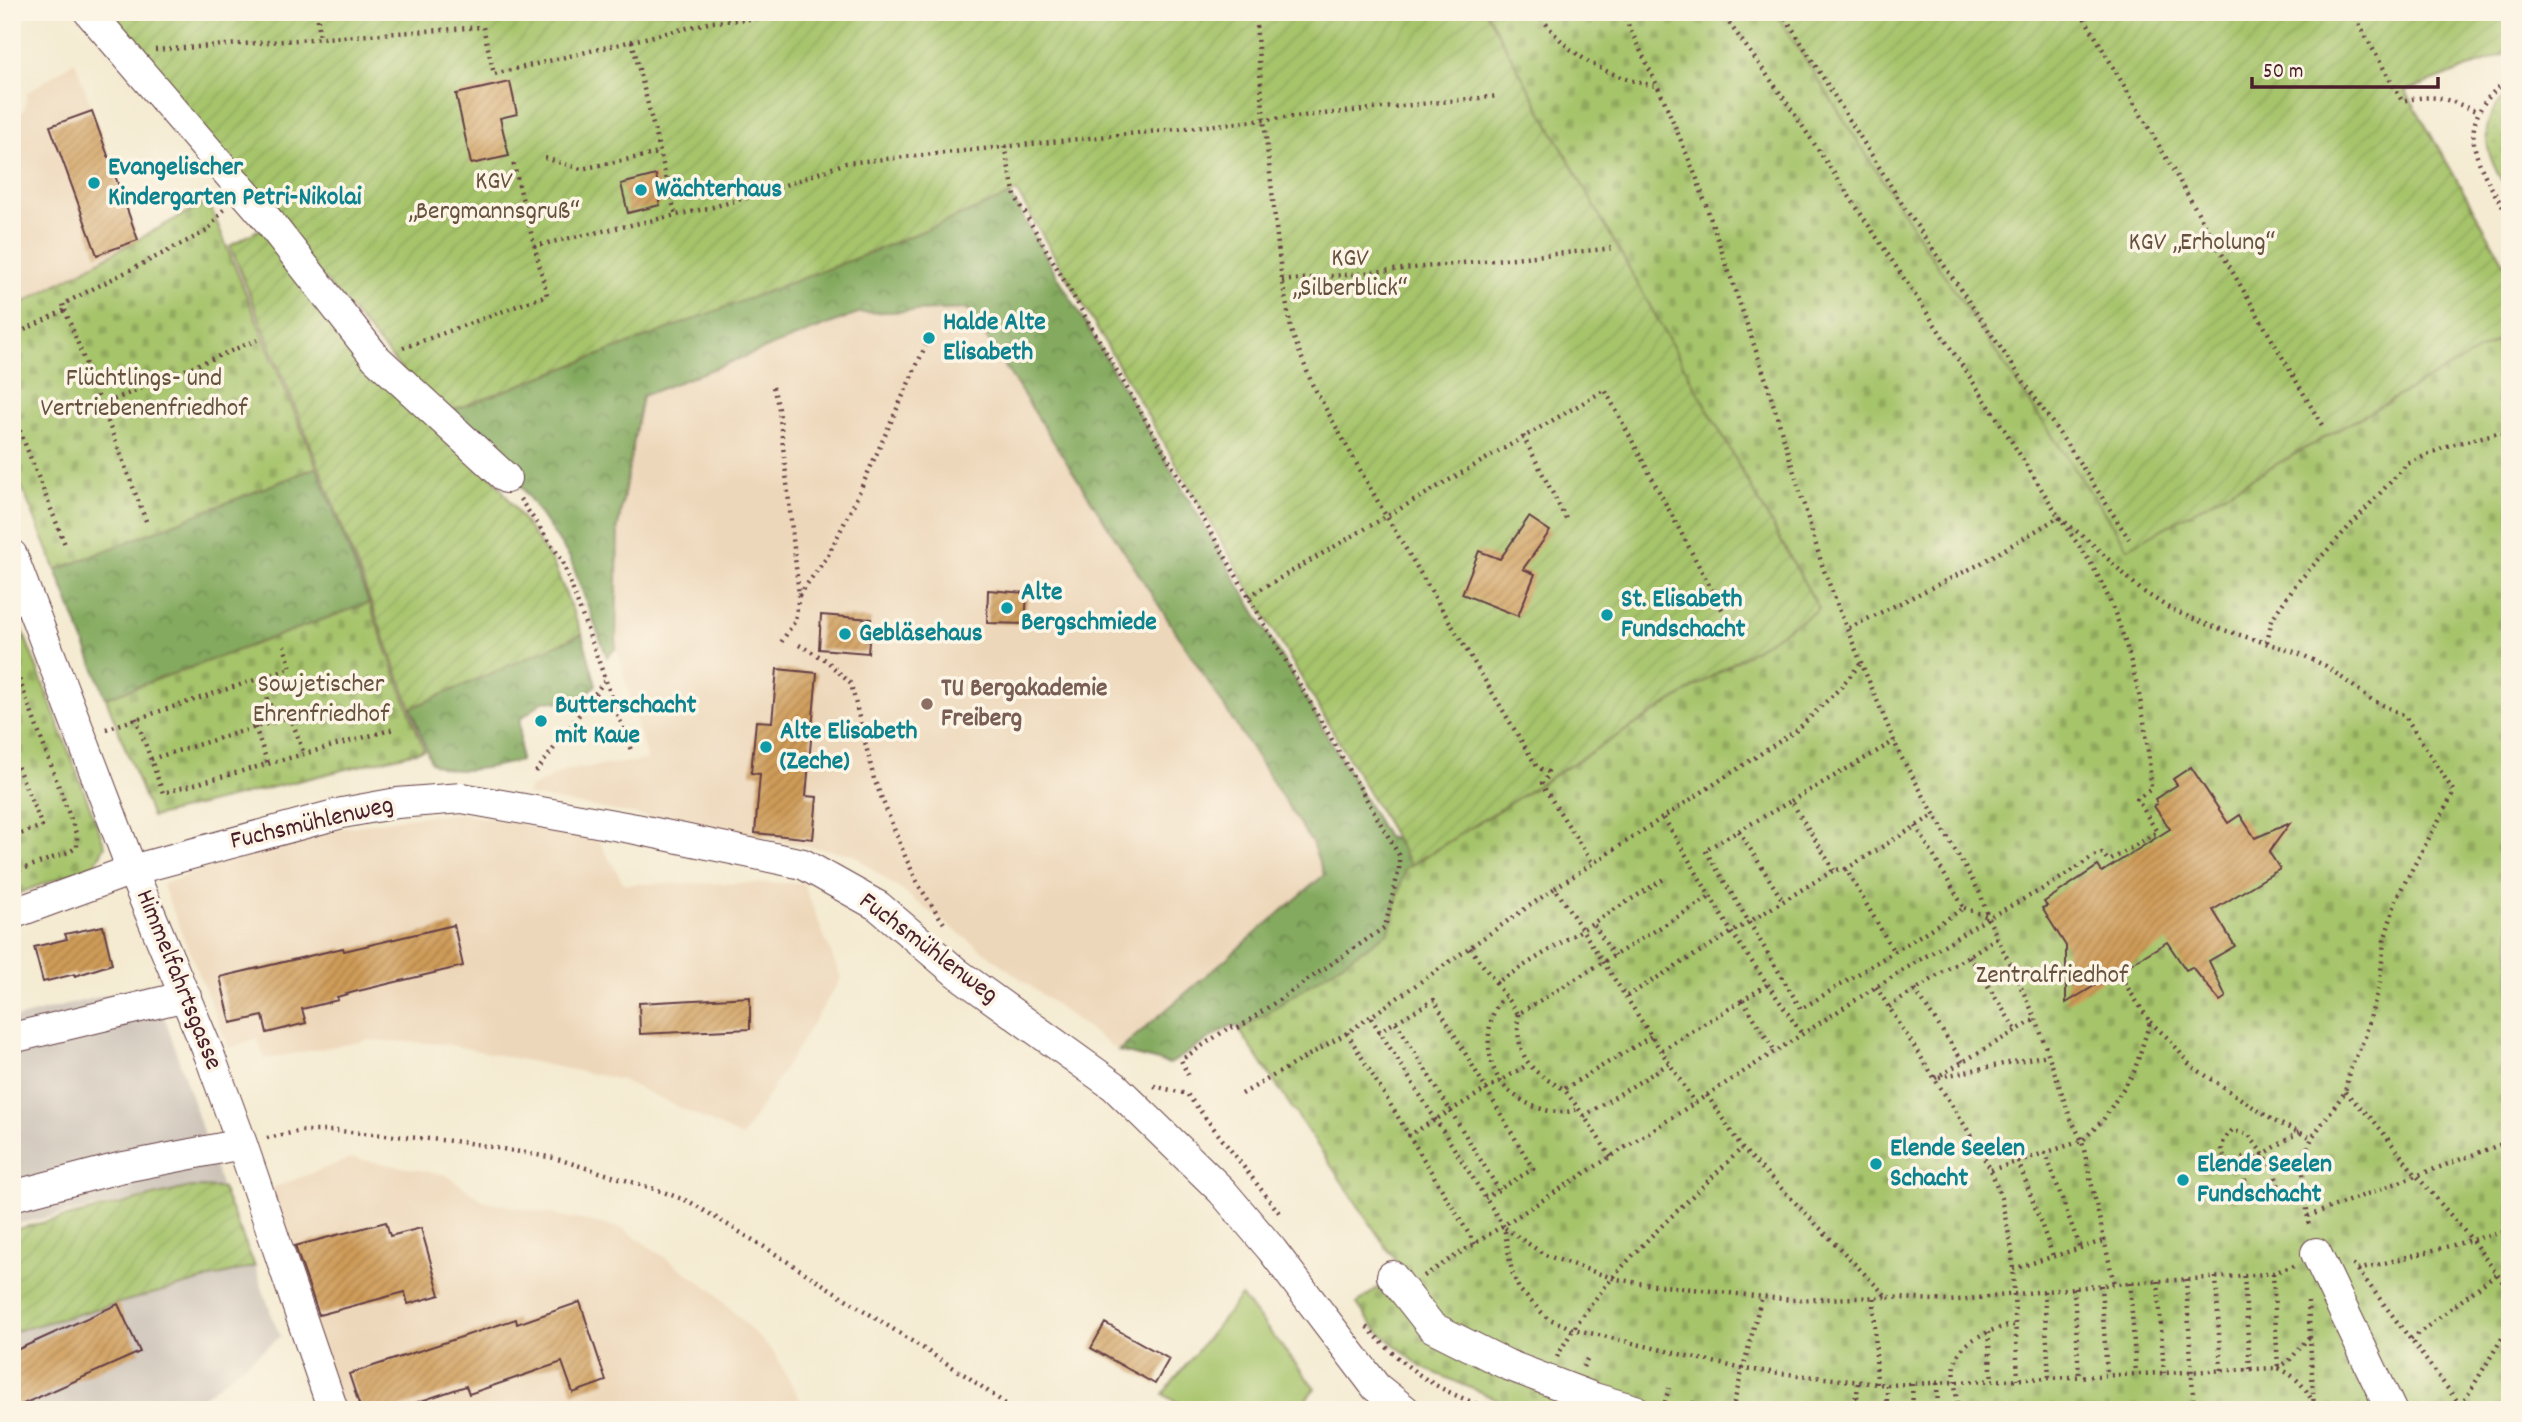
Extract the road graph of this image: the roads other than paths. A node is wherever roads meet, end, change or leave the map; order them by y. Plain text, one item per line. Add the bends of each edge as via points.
1 (89, 12) edge
2 (506, 478) road end
3 (12, 555) edge
4 (132, 870) junction
5 (12, 914) edge
6 (186, 996) junction
7 (12, 1038) edge
8 (243, 1144) junction
9 (12, 1196) edge
10 (2320, 1261) road end
11 (1397, 1283) road end
12 (332, 1410) edge
13 (1405, 1410) edge
14 (1635, 1410) edge
15 (2391, 1410) edge

1 - 2 street via 263,214 376,358
3 - 4 street, Himmelfahrtsgasse
4 - 5 street, Fuchsmühlenweg
4 - 6 street, Himmelfahrtsgasse
4 - 13 street, Fuchsmühlenweg via 342,813 462,798 803,864 878,906 957,973 1114,1086 1222,1191 1376,1387
6 - 7 street
6 - 8 street, Himmelfahrtsgasse
8 - 9 street via 119,1168
8 - 12 street, Himmelfahrtsgasse
10 - 15 street
11 - 14 street via 1432,1327 1508,1365

